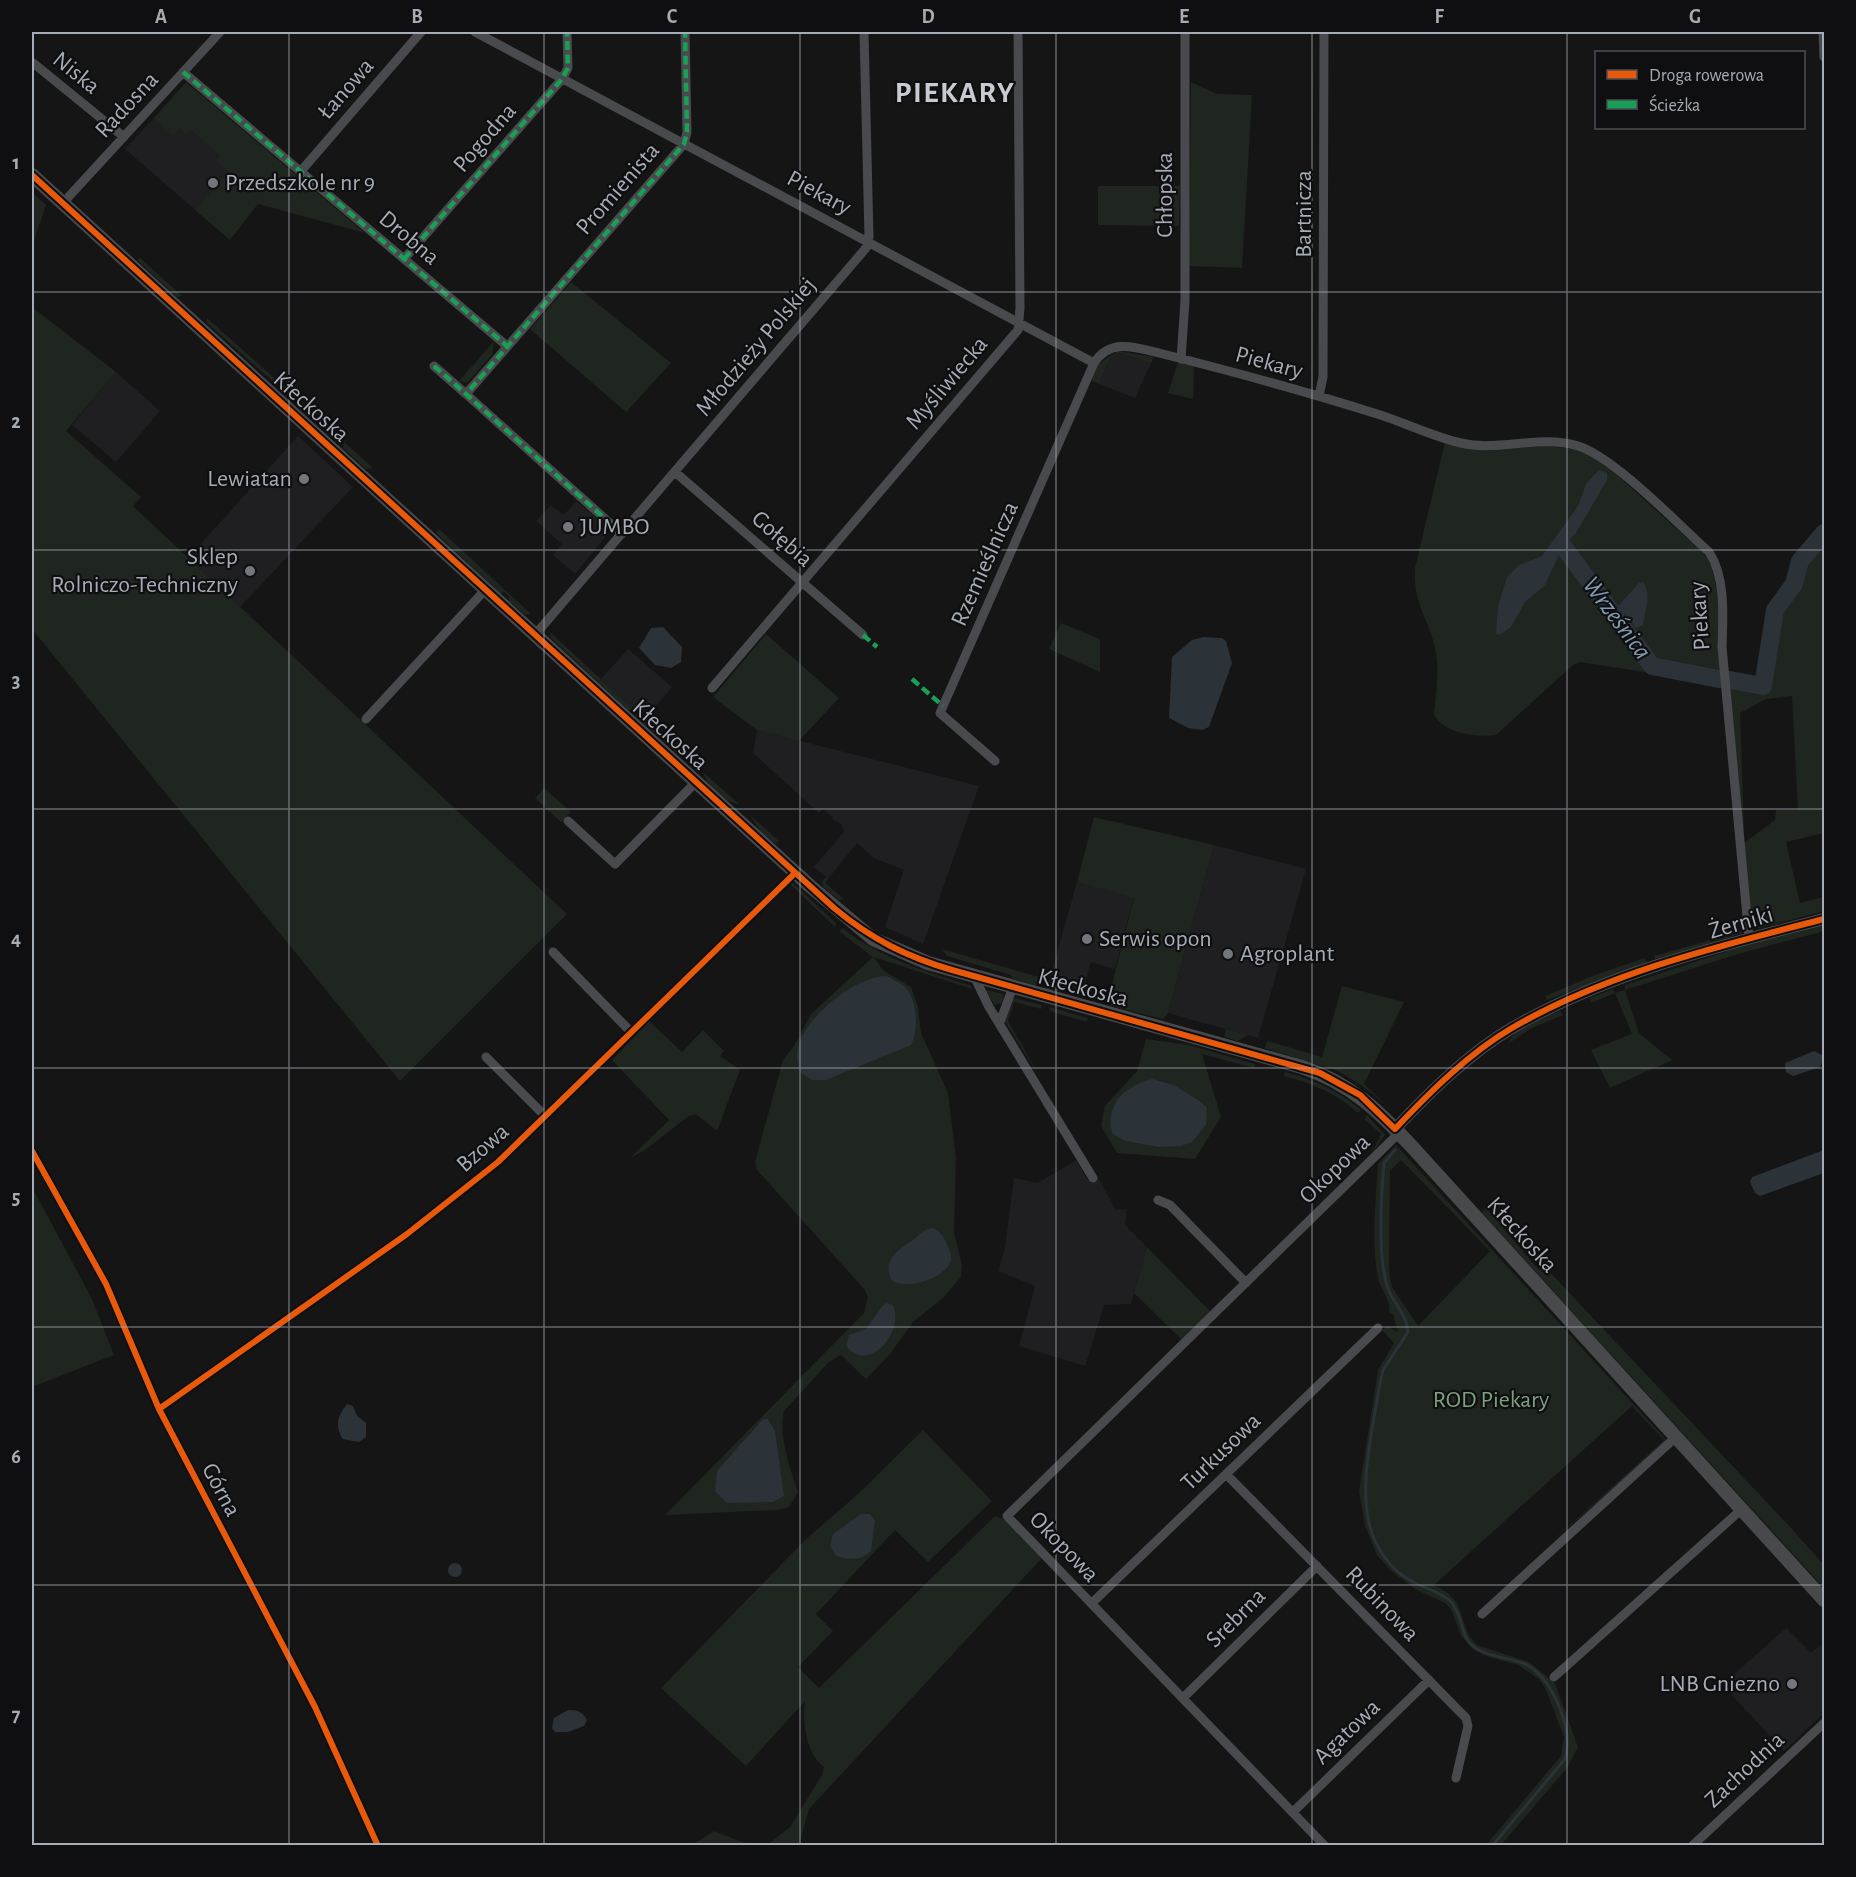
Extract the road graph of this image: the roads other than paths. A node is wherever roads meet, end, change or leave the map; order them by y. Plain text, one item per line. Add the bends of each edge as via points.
1 (220, 32) edge
2 (421, 32) edge
3 (475, 32) edge
4 (567, 32) edge
5 (685, 32) edge
6 (864, 32) edge
7 (1018, 32) edge
8 (1185, 32) edge
9 (1324, 32) edge
10 (1823, 32) edge
11 (1824, 57) edge
12 (32, 62) edge
13 (183, 72) junction
14 (562, 79) junction
15 (124, 137) junction
16 (684, 144) junction
17 (301, 171) junction
18 (32, 175) edge
19 (62, 204) junction
20 (868, 242) junction
21 (404, 259) junction
22 (1020, 323) junction
23 (507, 346) junction
24 (1181, 358) junction
25 (1094, 363) junction
26 (434, 366) dead end
27 (466, 394) junction
28 (1319, 396) junction
29 (675, 472) junction
30 (622, 534) junction
31 (803, 582) junction
32 (485, 590) junction
33 (863, 634) dead end
34 (534, 636) junction
35 (712, 688) dead end
36 (366, 719) dead end
37 (995, 761) dead end
38 (696, 782) junction
39 (568, 821) dead end
40 (795, 873) junction
41 (1824, 919) edge
42 (1749, 938) junction
43 (553, 952) dead end
44 (974, 976) junction
45 (1013, 987) junction
46 (1000, 1022) junction
47 (630, 1031) junction
48 (486, 1057) dead end
49 (545, 1116) junction
50 (1397, 1131) junction
51 (32, 1151) edge
52 (1093, 1178) dead end
53 (1158, 1200) dead end
54 (1246, 1283) junction
55 (1378, 1328) dead end
56 (159, 1409) junction
57 (1676, 1437) junction
58 (1226, 1474) junction
59 (1742, 1509) junction
60 (1317, 1566) junction
61 (1824, 1600) edge
62 (1092, 1603) junction
63 (1482, 1614) dead end
64 (1554, 1677) dead end
65 (1429, 1680) junction
66 (1183, 1698) junction
67 (1824, 1723) edge
68 (1456, 1778) dead end
69 (1293, 1812) junction
70 (378, 1845) edge
71 (1325, 1845) edge
72 (1692, 1845) edge

1 - 13 street, Radosna
2 - 17 street, Łanowa
3 - 14 street, Piekary
4 - 14 street via 568,68
5 - 16 street, Promienista
6 - 20 street
7 - 22 street
8 - 24 street, Chłopska via 1185,301
9 - 28 street, Bartnicza via 1323,377
10 - 11 street
12 - 15 street, Niska
13 - 15 street, Radosna
13 - 17 street, Drobna
14 - 16 street, Piekary
14 - 21 street, Pogodna
15 - 19 street, Radosna
16 - 20 street, Piekary
16 - 23 street, Promienista
17 - 21 street, Drobna
18 - 19 main road, Kłeckoska
19 - 32 main road, Kłeckoska
20 - 22 street, Piekary
20 - 29 street, Młodzieży Polskiej
21 - 23 street, Drobna
22 - 25 street, Piekary
22 - 31 street, Myśliwiecka
23 - 27 street
24 - 25 street, Piekary via 1117,346 1104,351
24 - 28 street, Piekary
25 - 37 street, Rzemieślnicza via 940,713
26 - 27 street
27 - 30 street
28 - 42 street, Piekary via 1464,444 1546,442 1579,446 1613,466 1708,552 1718,573 1723,611 1722,647
29 - 30 street, Młodzieży Polskiej
29 - 31 street, Gołębia
30 - 34 street, Młodzieży Polskiej
31 - 33 street, Gołębia
31 - 35 street, Myśliwiecka
32 - 34 main road, Kłeckoska
32 - 36 street
34 - 38 main road, Kłeckoska
38 - 39 street via 615,864
38 - 40 main road, Kłeckoska
40 - 44 main road, Kłeckoska via 849,921 881,943 928,963
40 - 47 street, Bzowa
41 - 42 street, Żerniki
42 - 50 street, Żerniki via 1594,989 1512,1028 1476,1053
43 - 47 street
44 - 45 main road, Kłeckoska
44 - 46 street
45 - 46 street, Kłeckoska
45 - 50 main road, Kłeckoska via 1320,1073 1360,1095
46 - 52 street
47 - 49 street, Bzowa
48 - 49 street, Bzowa
49 - 56 street, Bzowa via 498,1162 407,1234
50 - 54 street, Okopowa
50 - 57 main road, Kłeckoska
51 - 56 street, Górna via 106,1284
53 - 54 street via 1170,1205
54 - 62 street, Okopowa via 1007,1515
55 - 58 street, Turkusowa
56 - 70 street, Górna via 315,1707
57 - 59 main road, Kłeckoska
57 - 63 street
58 - 60 street, Rubinowa
58 - 62 street, Turkusowa
59 - 61 main road, Kłeckoska
59 - 64 street
60 - 65 street, Rubinowa
60 - 66 street, Srebrna
62 - 66 street, Okopowa
65 - 68 street, Rubinowa via 1466,1718 1468,1726
65 - 69 street, Agatowa
66 - 69 street, Okopowa
67 - 72 street, Zachodnia
69 - 71 street, Okopowa

